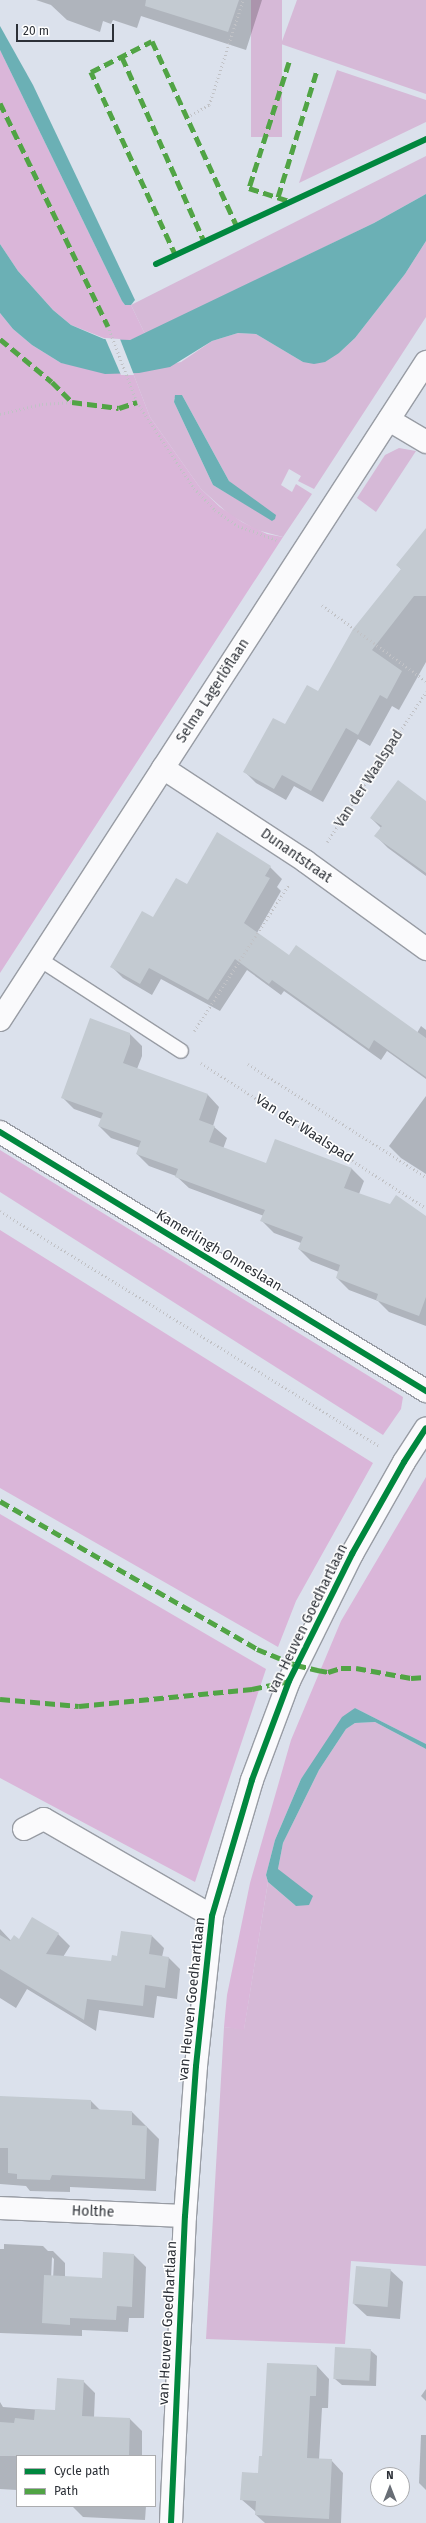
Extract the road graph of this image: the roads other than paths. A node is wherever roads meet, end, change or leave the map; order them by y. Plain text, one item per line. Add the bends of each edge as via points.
1 (426, 362) edge
2 (389, 420) junction
3 (426, 442) edge
4 (163, 768) junction
5 (426, 949) edge
6 (40, 959) junction
7 (0, 1020) edge
8 (181, 1051) road end
9 (0, 1132) edge
10 (426, 1391) edge
11 (426, 1428) edge
12 (24, 1829) dead end
13 (212, 1916) junction
14 (0, 2208) edge
15 (185, 2216) junction
16 (171, 2523) edge

1 - 2 street, Selma Lagerlöflaan
2 - 3 street
2 - 4 street, Selma Lagerlöflaan
4 - 5 street, Dunantstraat via 308,863
4 - 6 street, Selma Lagerlöflaan
6 - 7 street, Selma Lagerlöflaan
6 - 8 lane
9 - 10 street, Kamerlingh Onneslaan
11 - 13 street, van Heuven Goedhartlaan via 352,1554 288,1681 252,1780
12 - 13 street, van Heuven Goedhartlaan via 44,1820
13 - 15 street, van Heuven Goedhartlaan via 196,2066
14 - 15 street, Holthe
15 - 16 street, van Heuven Goedhartlaan

